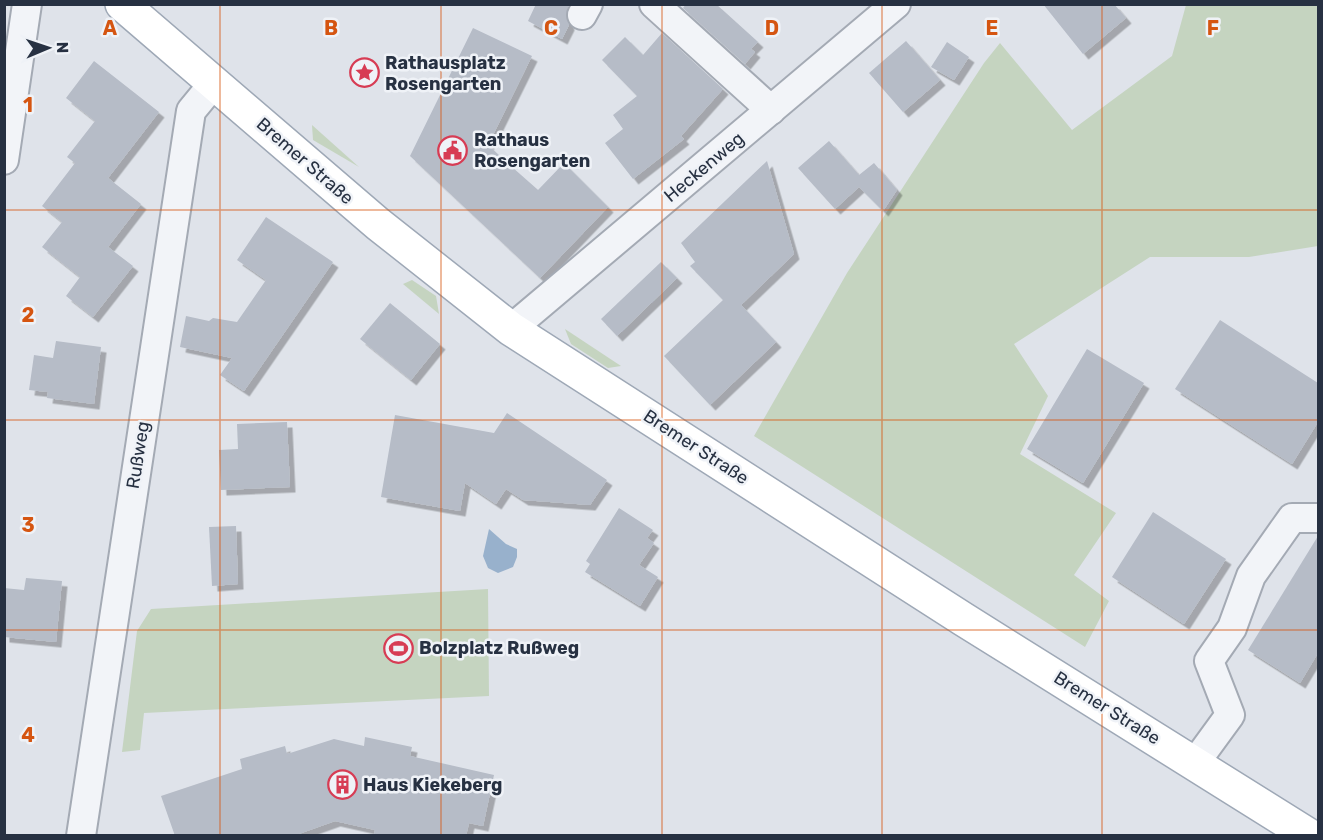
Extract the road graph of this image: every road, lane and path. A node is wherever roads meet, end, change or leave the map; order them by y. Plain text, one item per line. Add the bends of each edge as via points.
1 (27, 4) edge
2 (122, 4) edge
3 (654, 4) edge
4 (896, 4) edge
5 (214, 83) junction
6 (771, 110) junction
7 (4, 160) edge
8 (511, 329) junction
9 (1318, 518) edge
10 (1195, 763) junction
11 (81, 836) edge
12 (1310, 836) edge

1 - 7 street
2 - 5 main road, Bremer Straße
3 - 6 street
4 - 6 street, Heckenweg
5 - 8 main road, Bremer Straße via 378,224
5 - 11 street, Rußweg via 191,111
6 - 8 street, Heckenweg
8 - 10 main road, Bremer Straße
9 - 10 street via 1292,518 1251,576 1232,628 1209,661 1230,715
10 - 12 main road, Bremer Straße

